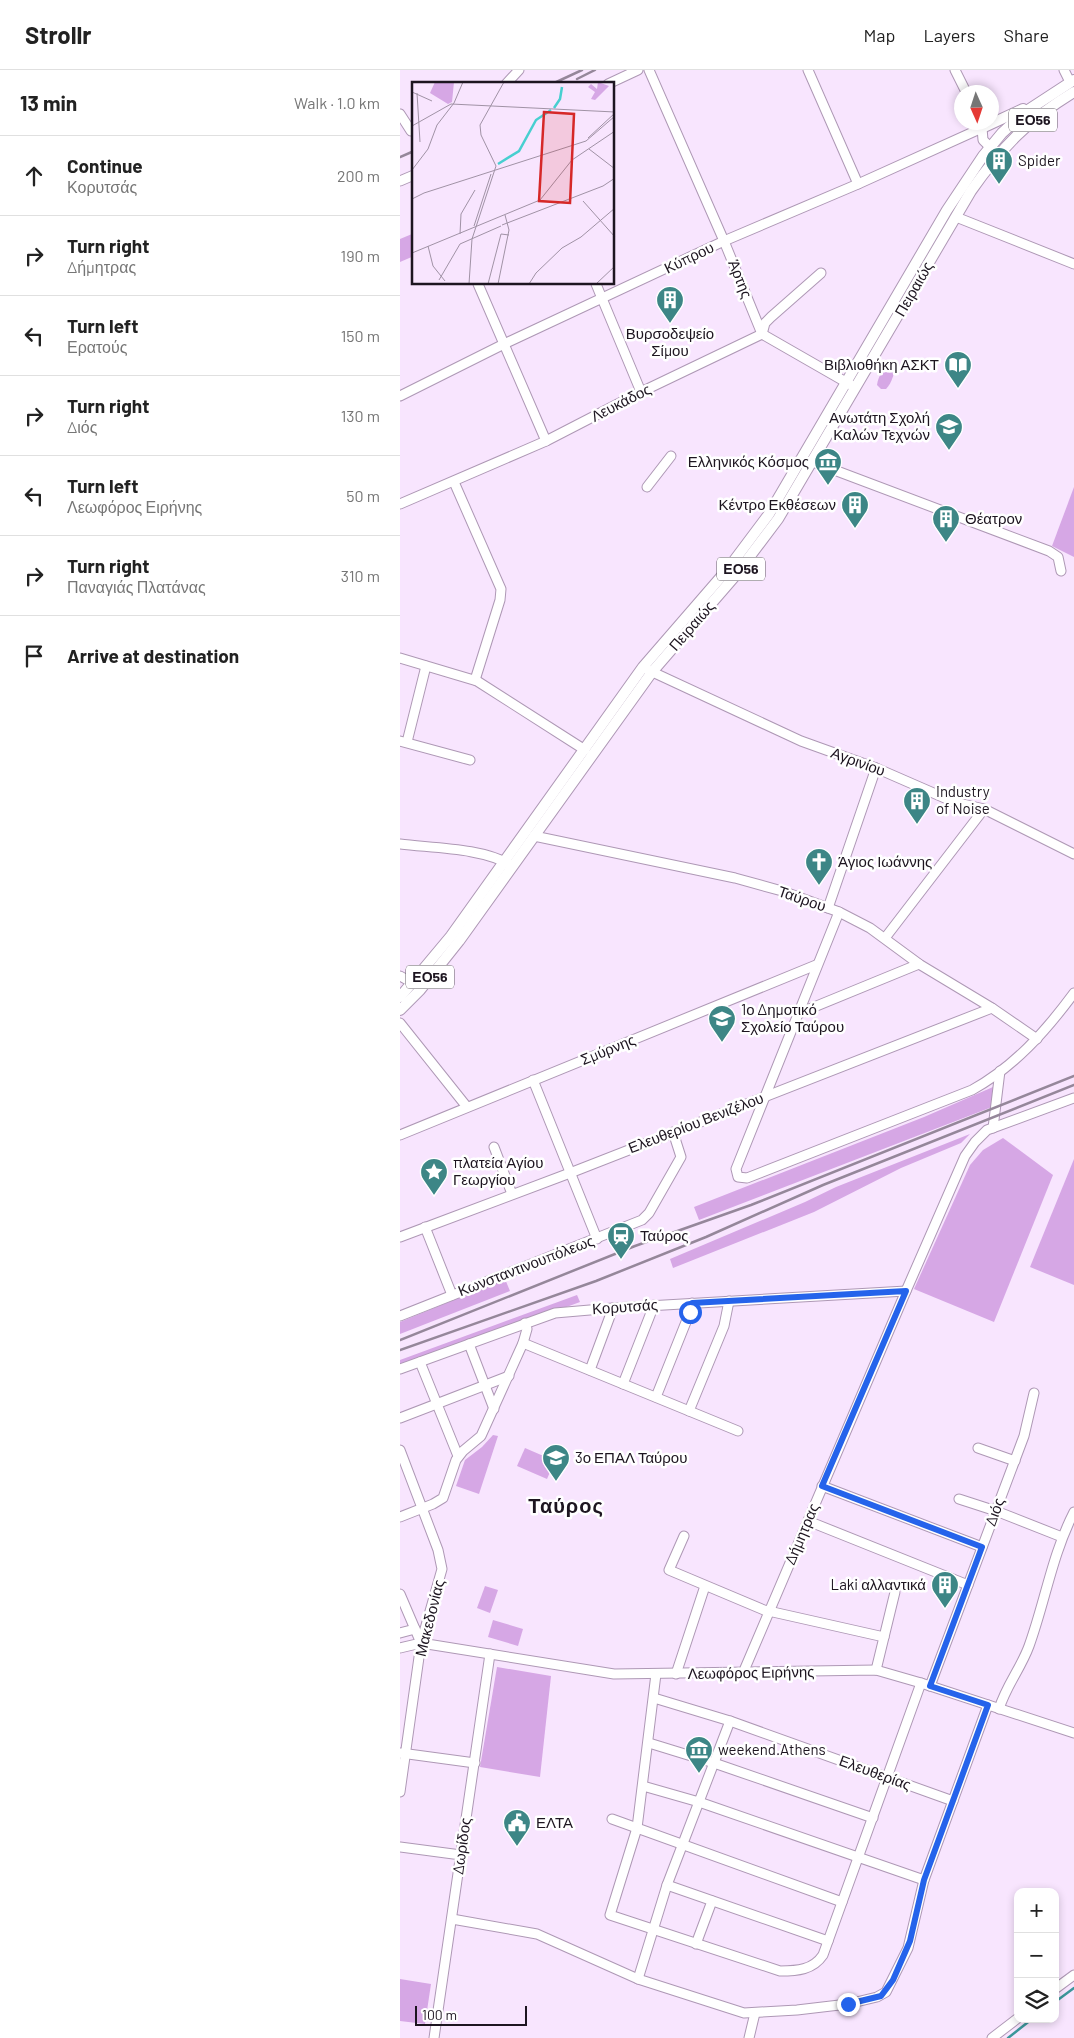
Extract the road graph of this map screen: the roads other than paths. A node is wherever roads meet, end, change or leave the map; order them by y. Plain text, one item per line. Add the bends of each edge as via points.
1 (519, 70) edge
2 (638, 70) edge
3 (649, 70) edge
4 (808, 70) edge
5 (955, 70) edge
6 (1064, 70) edge
7 (508, 82) edge
8 (612, 82) edge
9 (1073, 84) edge
10 (962, 85) edge
11 (1044, 98) junction
12 (400, 114) edge
13 (999, 117) edge
14 (412, 130) edge
15 (971, 130) edge
16 (982, 130) edge
17 (994, 147) junction
18 (412, 176) edge
19 (400, 181) edge
20 (858, 184) junction
21 (956, 217) junction
22 (724, 241) junction
23 (1074, 264) edge
24 (821, 273) dead end
25 (478, 285) edge
26 (596, 285) edge
27 (603, 299) junction
28 (762, 334) junction
29 (504, 344) junction
30 (851, 385) junction
31 (641, 392) junction
32 (400, 396) edge
33 (546, 441) junction
34 (671, 456) dead end
35 (813, 462) junction
36 (454, 482) junction
37 (647, 486) dead end
38 (400, 504) edge
39 (1061, 571) dead end
40 (400, 658) edge
41 (426, 666) junction
42 (647, 670) junction
43 (475, 680) junction
44 (403, 742) edge
45 (585, 750) junction
46 (470, 760) dead end
47 (876, 768) junction
48 (984, 809) junction
49 (534, 836) junction
50 (400, 844) edge
51 (1074, 854) edge
52 (508, 864) junction
53 (828, 908) junction
54 (839, 912) junction
55 (885, 938) junction
56 (919, 964) junction
57 (816, 965) junction
58 (400, 976) edge
59 (413, 983) junction
60 (1074, 993) edge
61 (400, 996) edge
62 (992, 1008) junction
63 (400, 1010) edge
64 (798, 1014) junction
65 (400, 1023) edge
66 (1037, 1039) junction
67 (1000, 1071) junction
68 (534, 1080) junction
69 (767, 1095) junction
70 (1074, 1098) edge
71 (468, 1107) junction
72 (993, 1128) junction
73 (673, 1132) junction
74 (400, 1135) edge
75 (494, 1147) dead end
76 (570, 1173) junction
77 (512, 1194) junction
78 (425, 1228) junction
79 (400, 1237) edge
80 (597, 1239) junction
81 (906, 1291) junction
82 (452, 1295) junction
83 (729, 1301) junction
84 (692, 1303) junction
85 (654, 1305) junction
86 (613, 1308) junction
87 (400, 1316) edge
88 (525, 1323) junction
89 (524, 1343) junction
90 (469, 1344) junction
91 (420, 1362) junction
92 (400, 1370) edge
93 (590, 1370) junction
94 (509, 1376) junction
95 (623, 1384) junction
96 (484, 1385) junction
97 (1034, 1393) dead end
98 (656, 1397) junction
99 (437, 1403) junction
100 (494, 1409) junction
101 (689, 1411) junction
102 (400, 1418) edge
103 (738, 1431) dead end
104 (978, 1448) dead end
105 (400, 1450) edge
106 (458, 1456) junction
107 (1014, 1461) junction
108 (822, 1486) junction
109 (959, 1499) dead end
110 (423, 1508) junction
111 (996, 1511) junction
112 (1074, 1512) edge
113 (400, 1517) edge
114 (808, 1521) junction
115 (684, 1536) dead end
116 (1062, 1537) junction
117 (982, 1547) junction
118 (968, 1585) junction
119 (705, 1586) junction
120 (894, 1592) dead end
121 (400, 1594) edge
122 (769, 1612) junction
123 (415, 1629) junction
124 (400, 1633) edge
125 (884, 1637) junction
126 (421, 1643) junction
127 (400, 1648) edge
128 (490, 1654) junction
129 (876, 1670) junction
130 (743, 1673) junction
131 (656, 1674) junction
132 (676, 1674) junction
133 (926, 1684) junction
134 (654, 1698) junction
135 (988, 1705) junction
136 (999, 1708) junction
137 (730, 1721) junction
138 (1074, 1732) edge
139 (648, 1743) junction
140 (403, 1754) edge
141 (475, 1763) junction
142 (714, 1763) junction
143 (887, 1778) junction
144 (643, 1786) junction
145 (400, 1792) edge
146 (953, 1801) junction
147 (699, 1802) junction
148 (872, 1818) junction
149 (612, 1819) dead end
150 (637, 1828) junction
151 (683, 1845) junction
152 (400, 1847) edge
153 (461, 1855) junction
154 (858, 1858) junction
155 (924, 1880) junction
156 (667, 1885) junction
157 (712, 1901) junction
158 (842, 1902) junction
159 (452, 1919) junction
160 (653, 1930) junction
161 (828, 1940) junction
162 (696, 1944) junction
163 (1074, 1975) edge
164 (638, 1979) junction
165 (1059, 1986) edge
166 (755, 2013) junction
167 (1014, 2021) edge
168 (434, 2038) edge
169 (749, 2038) edge
170 (992, 2038) edge

1 - 7 street
2 - 8 street
3 - 22 street, Άρτης
4 - 20 street
5 - 10 street
6 - 9 street
9 - 11 main road, Πειραιώς / ΕΟ56
9 - 17 main road, Πειραιώς / ΕΟ56 via 1033,120
11 - 13 main road
11 - 17 main road, Πειραιώς / ΕΟ56 via 1012,123
12 - 14 street
15 - 20 street, Κύπρου
16 - 17 street via 983,140
17 - 21 main road, Πειραιώς / ΕΟ56
17 - 30 main road, Πειραιώς / ΕΟ56 via 971,172 947,210
18 - 19 street
20 - 22 street, Κύπρου
21 - 23 street
21 - 30 main road, Πειραιώς / ΕΟ56
22 - 27 street, Κύπρου
22 - 28 street, Άρτης
24 - 28 street via 770,317
25 - 29 street
26 - 27 street
27 - 29 street, Κύπρου
27 - 31 street
28 - 30 street
28 - 31 street, Λευκάδος
29 - 32 street, Κύπρου
29 - 33 street
30 - 35 main road, Πειραιώς / ΕΟ56
30 - 42 main road, Πειραιώς / ΕΟ56 via 761,526
31 - 33 street, Λευκάδος
33 - 36 street, Λευκάδος
34 - 37 street
35 - 39 street via 1049,551 1058,557
35 - 42 main road, Πειραιώς / ΕΟ56 via 758,548
36 - 38 street, Λευκάδος
36 - 43 street via 501,589
40 - 41 street
41 - 43 street
41 - 44 street
42 - 45 main road, Πειραιώς / ΕΟ56
42 - 47 street, Αγρινίου via 801,741
42 - 49 main road, Πειραιώς / ΕΟ56
43 - 45 street
44 - 46 street
45 - 52 main road, Πειραιώς / ΕΟ56
47 - 48 street, Αγρινίου via 954,802
47 - 53 street
48 - 51 street, Αγρινίου
48 - 55 street
49 - 52 main road, Πειραιώς / ΕΟ56
49 - 53 street, Ταύρου via 714,872
50 - 52 street via 482,854
52 - 59 main road, Πειραιώς / ΕΟ56
52 - 63 main road, Πειραιώς / ΕΟ56 via 459,941
53 - 54 street, Ταύρου
54 - 55 street, Ταύρου
54 - 57 street
55 - 56 street, Ταύρου
56 - 62 street, Ταύρου
56 - 64 street
57 - 64 street
57 - 68 street, Σμύρνης
58 - 59 street
59 - 61 main road, Πειραιώς / ΕΟ56
60 - 66 street
62 - 66 street, Ταύρου
62 - 69 street, Ελευθερίου Βενιζέλου
64 - 69 street
65 - 71 street
66 - 67 street
67 - 69 street via 972,1090 747,1178 738,1177 736,1170
67 - 72 street
68 - 71 street, Σμύρνης
68 - 76 street
69 - 73 street, Ελευθερίου Βενιζέλου
70 - 72 street, Δήμητρας
71 - 74 street, Σμύρνης
72 - 81 street, Δήμητρας via 981,1134 965,1156
73 - 76 street, Ελευθερίου Βενιζέλου
73 - 80 street, Κωνσταντινουπόλεως via 681,1157 648,1214 642,1220
75 - 77 street
76 - 77 street, Ελευθερίου Βενιζέλου
76 - 80 street
77 - 78 street, Ελευθερίου Βενιζέλου
78 - 79 street, Ελευθερίου Βενιζέλου
78 - 82 street
80 - 82 street, Κωνσταντινουπόλεως
81 - 83 street, Κορυτσάς
81 - 108 street, Δήμητρας
82 - 87 street, Κωνσταντινουπόλεως
83 - 84 street, Κορυτσάς
83 - 101 street via 724,1326
84 - 85 street, Κορυτσάς
84 - 98 street
85 - 86 street, Κορυτσάς
85 - 95 street
86 - 88 street, Κορυτσάς via 555,1313
86 - 93 street
88 - 89 street
88 - 90 street
89 - 93 street
89 - 94 street
90 - 91 street
90 - 96 street
91 - 92 street
91 - 99 street
93 - 95 street
94 - 96 street
94 - 100 street
95 - 98 street
96 - 99 street
96 - 100 street
97 - 107 street, Διός via 1024,1436
98 - 101 street
99 - 102 street
99 - 106 street
100 - 106 street via 482,1436
101 - 103 street
104 - 107 street
105 - 110 street, Μακεδονίας
106 - 110 street via 443,1498
107 - 111 street, Διός
108 - 114 street, Δήμητρας
108 - 117 street
109 - 111 street
110 - 113 street
110 - 126 street, Μακεδονίας via 442,1567
111 - 116 street
111 - 117 street, Διός
112 - 116 street
114 - 118 street
114 - 122 street, Δήμητρας
115 - 119 street via 669,1570
116 - 136 street via 1022,1664 1004,1693
117 - 118 street, Διός
118 - 133 street, Διός
119 - 122 street
119 - 132 street
120 - 125 street
121 - 123 street
122 - 125 street
122 - 130 street, Δήμητρας
123 - 124 street
123 - 126 street
125 - 129 street
126 - 127 street
126 - 128 street, Λεωφόρος Ειρήνης
126 - 140 street, Μακεδονίας
128 - 131 street, Λεωφόρος Ειρήνης via 608,1674
128 - 141 street, Δωρίδος
129 - 130 street, Λεωφόρος Ειρήνης
129 - 133 street, Λεωφόρος Ειρήνης
130 - 132 street, Λεωφόρος Ειρήνης
131 - 132 street, Λεωφόρος Ειρήνης
131 - 134 street
133 - 135 street, Λεωφόρος Ειρήνης
133 - 143 street, Διός
134 - 137 street, Ελευθερίας
134 - 139 street
135 - 136 street, Λεωφόρος Ειρήνης
135 - 146 street
136 - 138 street, Λεωφόρος Ειρήνης
137 - 142 street
137 - 143 street, Ελευθερίας
139 - 142 street
139 - 144 street
140 - 141 street
140 - 145 street, Μακεδονίας
141 - 153 street, Δωρίδος
142 - 147 street
142 - 148 street
143 - 146 street, Ελευθερίας
143 - 148 street, Διός
144 - 147 street
144 - 150 street
146 - 155 street
147 - 151 street
147 - 154 street
148 - 154 street, Διός
149 - 150 street
150 - 151 street
150 - 160 street via 610,1914
151 - 156 street
151 - 158 street
152 - 153 street
153 - 159 street, Δωρίδος
154 - 155 street
154 - 158 street, Διός
155 - 166 street via 908,1948 893,1980 881,1996 848,2004
156 - 157 street
156 - 160 street
157 - 161 street
157 - 162 street
158 - 161 street, Διός
159 - 164 street via 537,1934
159 - 168 street, Δωρίδος
160 - 162 street
160 - 164 street
161 - 162 street, Διός via 823,1955 811,1966 793,1971 780,1971
163 - 165 street
164 - 166 street via 726,2008
166 - 169 street
167 - 170 street

